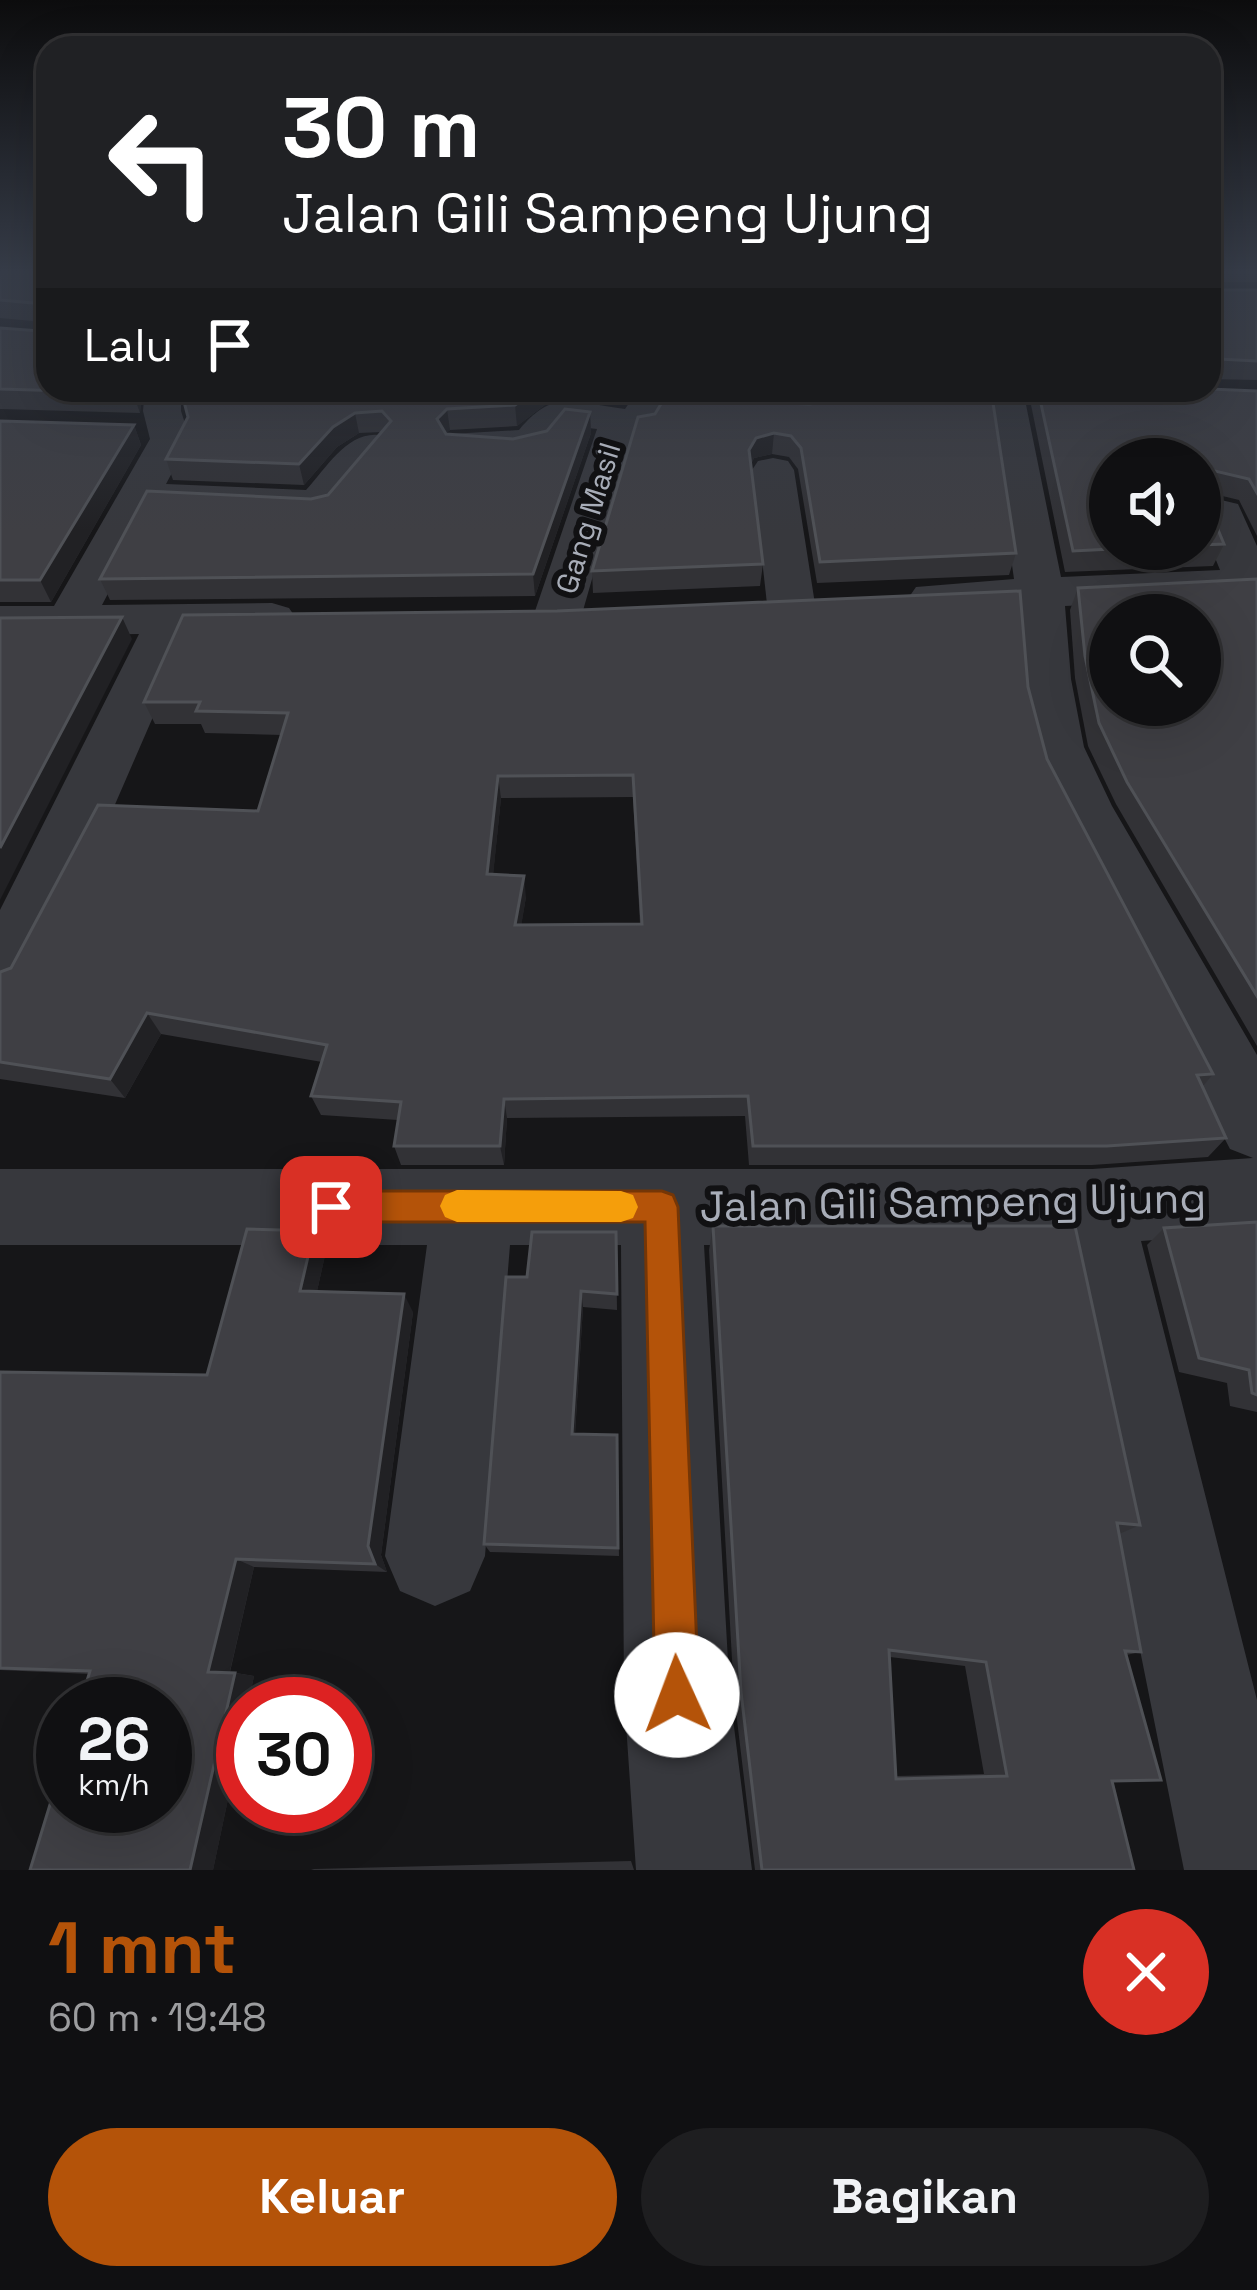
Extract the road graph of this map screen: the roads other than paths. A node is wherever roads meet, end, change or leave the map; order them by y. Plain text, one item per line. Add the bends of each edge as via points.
1 (814, 402) edge
2 (1007, 402) edge
3 (152, 416) edge
4 (620, 420) junction
5 (464, 442) edge
6 (371, 444) edge
7 (773, 470) dead end
8 (137, 495) junction
9 (1221, 513) edge
10 (1252, 584) edge
11 (1040, 592) junction
12 (558, 614) edge
13 (308, 617) edge
14 (171, 619) junction
15 (70, 620) junction
16 (0, 621) edge
17 (0, 968) edge
18 (1257, 1125) edge
19 (1257, 1195) edge
20 (473, 1206) junction
21 (0, 1207) edge
22 (662, 1207) junction
23 (1092, 1207) junction
24 (436, 1556) dead end
25 (694, 1870) edge
26 (1242, 1870) edge

1 - 4 street, Gang Masil via 806,410 655,404 640,422
2 - 11 street
3 - 8 street via 170,439
4 - 5 street via 554,412 530,442
4 - 12 street, Gang Masil
6 - 8 street via 317,503
7 - 11 street via 813,603
8 - 15 street
9 - 10 street
10 - 11 street
11 - 18 street via 1055,747
13 - 14 street
14 - 15 street
14 - 17 street via 89,802
15 - 16 street
19 - 23 street, Jalan Gili Sampeng Ujung
20 - 21 street, Jalan Gili Sampeng Ujung
20 - 22 street, Jalan Gili Sampeng Ujung
20 - 24 street
22 - 23 street, Jalan Gili Sampeng Ujung
22 - 25 street via 677,1695
23 - 26 street

